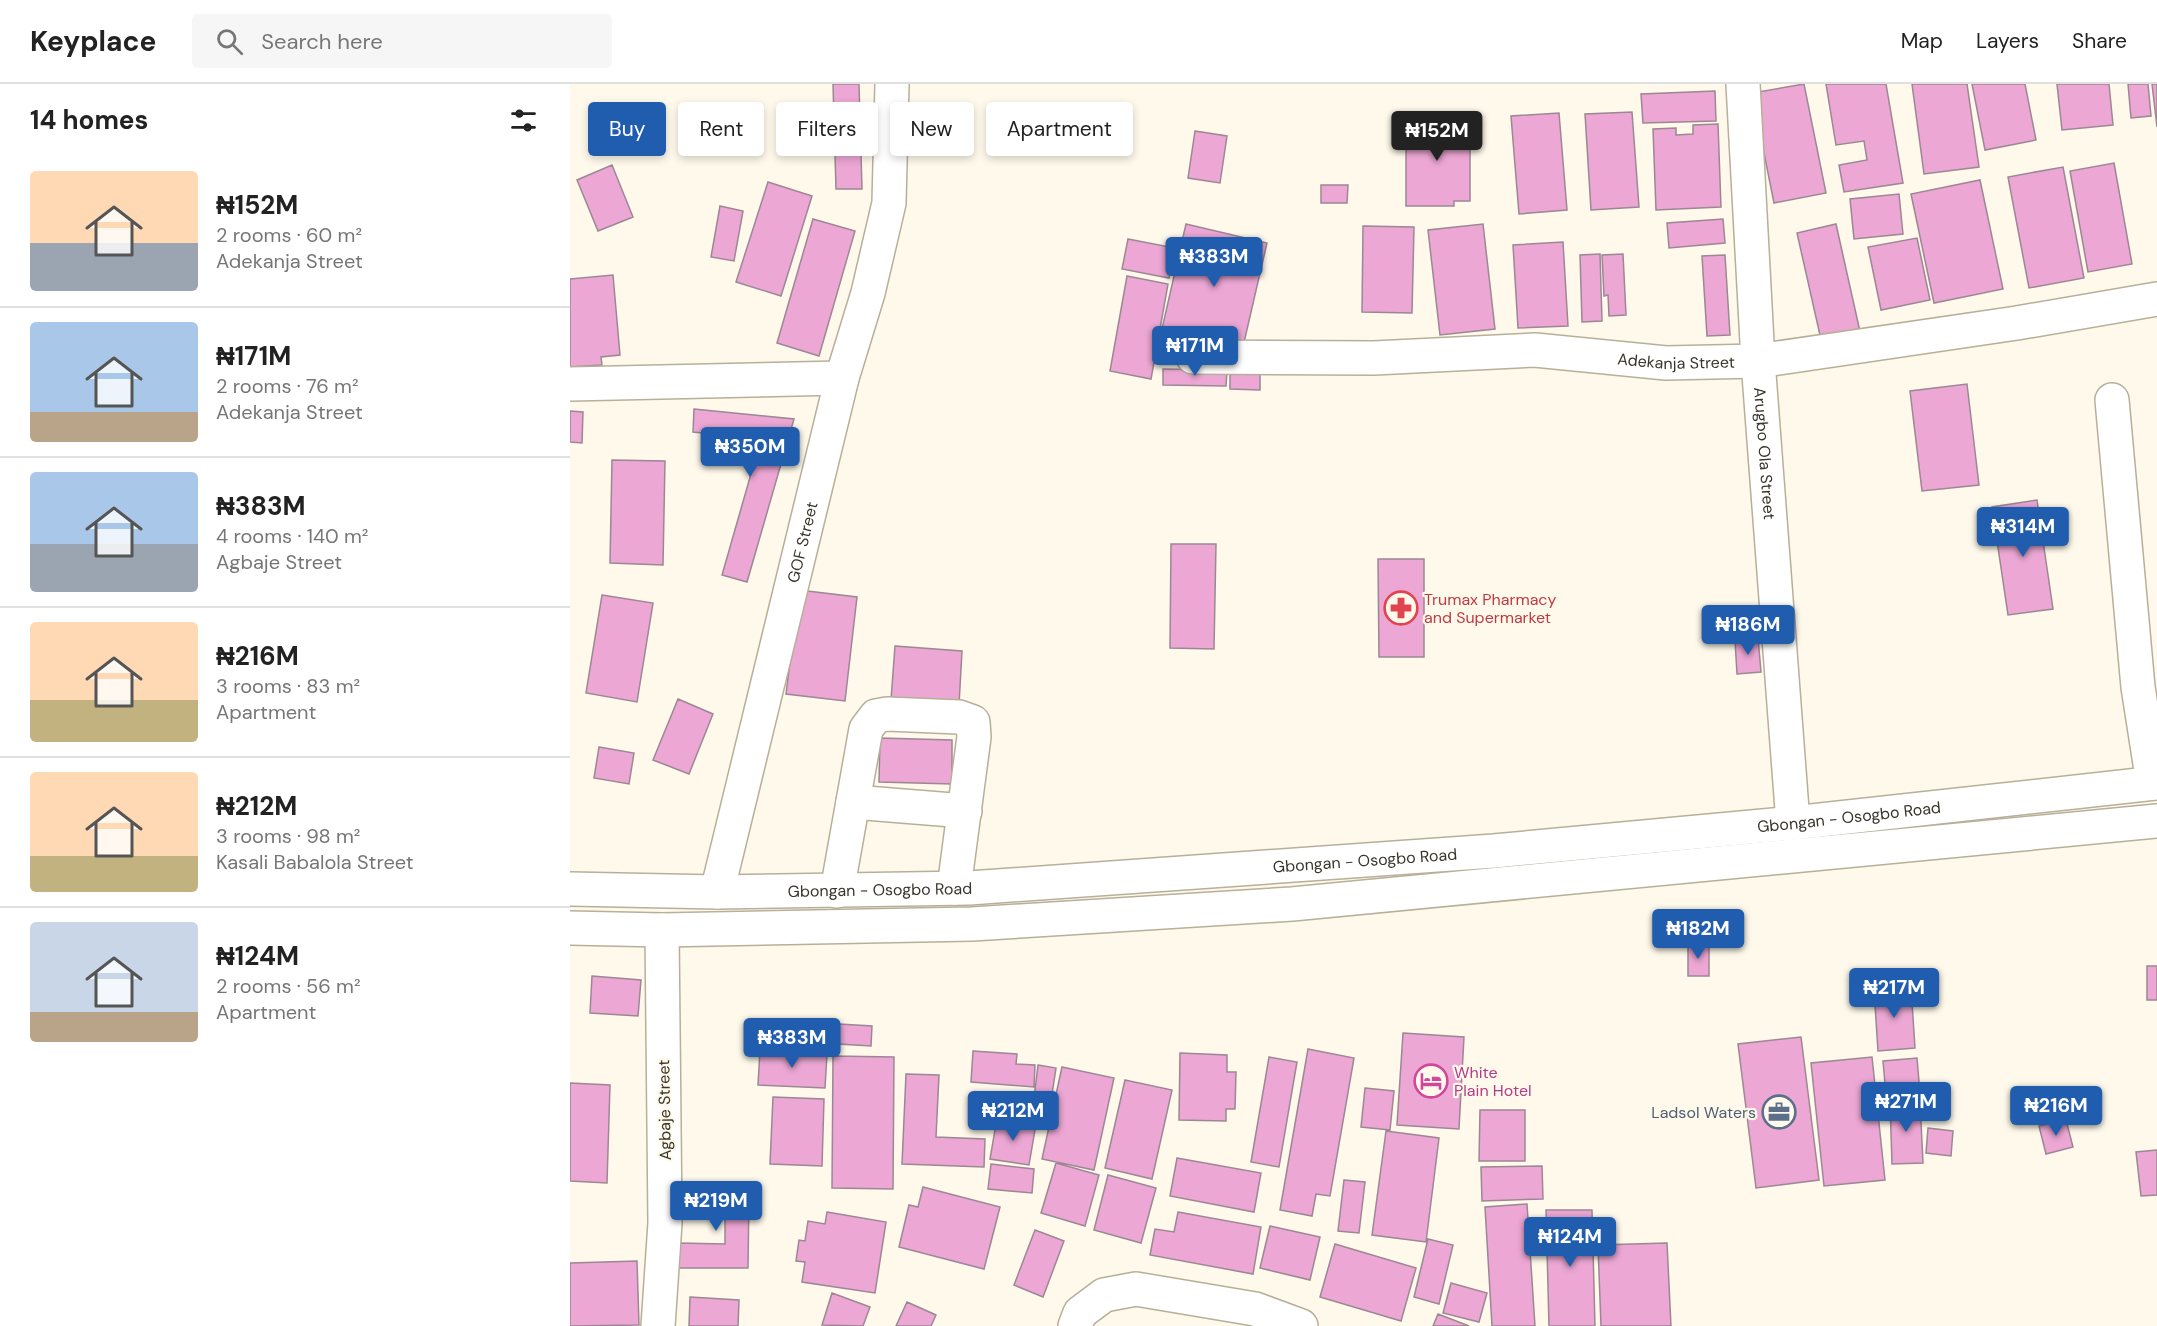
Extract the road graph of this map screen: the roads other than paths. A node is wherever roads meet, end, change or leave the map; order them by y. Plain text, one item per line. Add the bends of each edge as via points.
1 (892, 84) edge
2 (1743, 84) edge
3 (2157, 299) edge
4 (1193, 357) dead end
5 (1758, 361) junction
6 (842, 378) junction
7 (570, 384) edge
8 (2112, 400) dead end
9 (2155, 783) edge
10 (853, 802) junction
11 (964, 811) junction
12 (2157, 821) edge
13 (1793, 823) junction
14 (1689, 833) junction
15 (1694, 866) junction
16 (954, 888) junction
17 (570, 890) edge
18 (837, 891) junction
19 (717, 892) junction
20 (570, 928) edge
21 (662, 930) junction
22 (657, 1326) edge
23 (1075, 1326) edge
24 (1302, 1326) edge

1 - 6 street, GOF Street via 889,203 868,293
2 - 5 street, Arugbo Ola Street
3 - 5 street, Adekanja Street
4 - 5 street, Adekanja Street via 1374,358 1535,350 1666,363
5 - 13 street, Arugbo Ola Street
6 - 7 street
6 - 19 street, GOF Street
8 - 9 street via 2138,687
9 - 13 street, Gbongan - Osogbo Road
10 - 11 street
10 - 11 street via 866,729 876,716 959,717 973,722 974,737
10 - 18 street
11 - 16 street
12 - 15 street, Gbongan - Osogbo Road
13 - 14 street, Gbongan - Osogbo Road
14 - 15 street
14 - 16 street, Gbongan - Osogbo Road via 1482,852
15 - 21 street, Gbongan - Osogbo Road via 1256,906 972,924
16 - 18 street, Gbongan - Osogbo Road
17 - 19 street, Gbongan - Osogbo Road
18 - 19 street, Gbongan - Osogbo Road
20 - 21 street, Gbongan - Osogbo Road
21 - 22 street, Agbaje Street via 665,1223
23 - 24 street via 1080,1313 1104,1295 1136,1289 1255,1309

